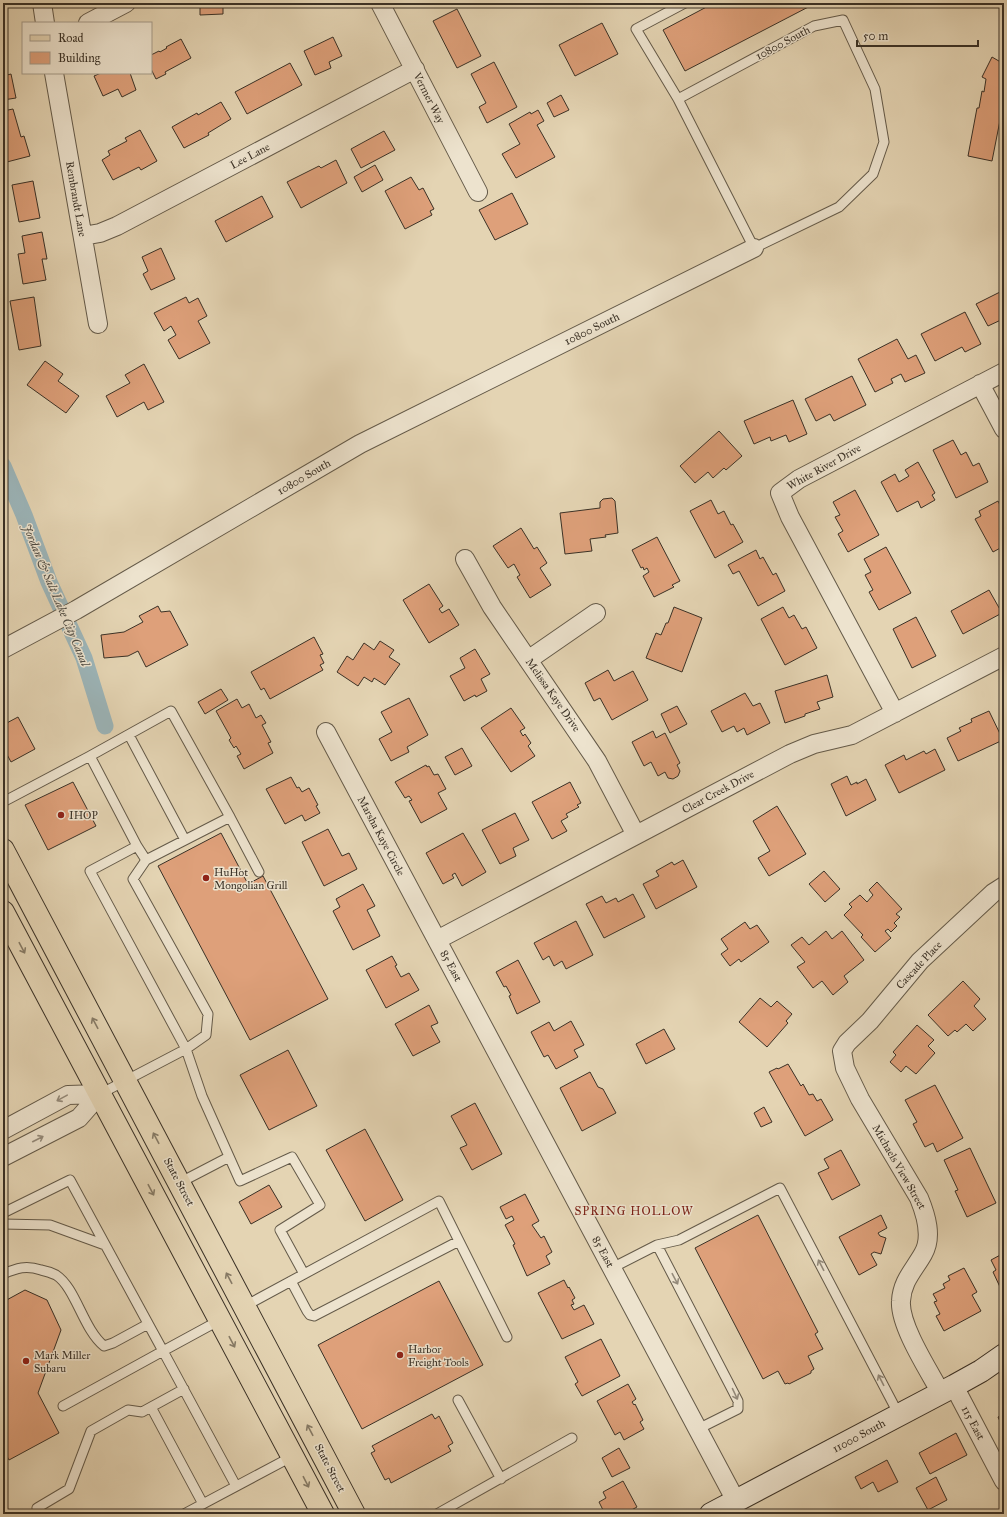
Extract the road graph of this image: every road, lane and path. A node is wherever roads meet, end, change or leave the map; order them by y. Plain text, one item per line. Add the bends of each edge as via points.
1 (42, 3) edge
2 (126, 3) edge
3 (380, 3) edge
4 (685, 3) edge
5 (45, 22) edge
6 (90, 22) edge
7 (414, 69) junction
8 (54, 74) edge
9 (678, 99) junction
10 (478, 192) dead end
11 (83, 236) junction
12 (754, 248) junction
13 (98, 324) dead end
14 (1004, 372) edge
15 (980, 384) junction
16 (1004, 429) edge
17 (465, 559) dead end
18 (596, 613) dead end
19 (3, 649) edge
20 (1004, 656) edge
21 (528, 660) junction
22 (895, 713) junction
23 (326, 732) dead end
24 (129, 735) junction
25 (90, 756) junction
26 (3, 802) edge
27 (230, 817) junction
28 (636, 834) junction
29 (185, 840) junction
30 (137, 846) junction
31 (3, 850) edge
32 (146, 860) junction
33 (3, 867) edge
34 (259, 872) dead end
35 (1004, 886) edge
36 (22, 887) junction
37 (3, 912) edge
38 (437, 940) junction
39 (186, 1049) junction
40 (842, 1051) joint
41 (125, 1081) junction
42 (100, 1094) junction
43 (3, 1130) edge
44 (229, 1156) junction
45 (3, 1157) edge
46 (179, 1183) junction
47 (3, 1213) edge
48 (3, 1224) edge
49 (459, 1242) junction
50 (105, 1245) junction
51 (657, 1245) junction
52 (612, 1268) junction
53 (3, 1274) edge
54 (304, 1274) junction
55 (291, 1281) junction
56 (244, 1306) junction
57 (220, 1320) junction
58 (148, 1324) junction
59 (507, 1337) dead end
60 (163, 1351) junction
61 (1004, 1355) edge
62 (184, 1389) junction
63 (948, 1389) junction
64 (458, 1400) dead end
65 (63, 1406) dead end
66 (151, 1407) junction
67 (899, 1415) junction
68 (698, 1429) junction
69 (572, 1438) dead end
70 (293, 1456) junction
71 (500, 1479) junction
72 (1004, 1481) edge
73 (236, 1486) junction
74 (736, 1501) junction
75 (203, 1504) junction
76 (40, 1514) edge
77 (184, 1514) edge
78 (323, 1514) edge
79 (354, 1514) edge
80 (437, 1514) edge
81 (711, 1514) edge

1 - 5 street
2 - 6 street
3 - 7 street, Vermer Way
4 - 9 lane via 636,29
7 - 10 street, Vermer Way
7 - 11 street, Lee Lane via 118,226
8 - 11 street, Rembrandt Lane
9 - 12 lane
9 - 12 lane, 10800 South via 814,26 843,20 875,89 884,142 873,174 839,207
11 - 13 street, Rembrandt Lane
12 - 19 street, 10800 South via 360,444 76,610
14 - 15 street, White River Drive
15 - 16 street
15 - 22 street, White River Drive via 799,479 780,493 790,517
17 - 21 street, Melissa Kaye Drive via 492,607
18 - 21 street
20 - 22 street, Clear Creek Drive
21 - 28 street, Melissa Kaye Drive via 597,761
22 - 28 street, Clear Creek Drive via 852,735 796,751
23 - 38 street, Marsha Kaye Circle
24 - 25 lane
24 - 27 lane via 171,711
24 - 29 lane
25 - 26 lane
25 - 30 lane
27 - 29 lane
27 - 34 lane
28 - 38 street, Clear Creek Drive
29 - 32 lane
30 - 32 lane
30 - 39 lane via 90,871
31 - 36 main road, State Street
32 - 39 lane via 133,879 208,1014 206,1035
33 - 36 main road
35 - 40 street, Cascade Place via 992,893 920,961
41 -> 36 main road, State Street
37 -> 42 main road
38 - 52 street, 85 East
39 - 41 lane
39 - 44 lane via 202,1096
40 - 63 street, Michaels View Street via 845,1068 860,1099 919,1198 924,1211 928,1225 926,1246 909,1274 900,1302 907,1330
41 - 42 lane
46 -> 41 main road, State Street
42 -> 43 street via 68,1095
45 -> 42 street via 79,1118
42 -> 57 main road
44 - 46 lane
44 - 54 lane via 240,1181 292,1157 320,1205 280,1230
56 -> 46 main road, State Street
47 - 50 lane via 70,1180
48 - 50 lane via 50,1225
49 - 54 lane via 439,1201
49 - 55 lane via 314,1316 307,1311
49 - 59 lane
50 - 58 lane
51 - 52 lane
67 -> 51 lane via 780,1188 679,1240
51 -> 68 lane via 738,1401 738,1409
52 - 68 street, 85 East
53 - 58 lane via 24,1267 56,1276 67,1287 94,1336 104,1346
54 - 55 lane
55 - 56 lane
79 -> 56 main road, State Street
57 - 60 lane
57 -> 70 main road
58 - 60 lane
60 - 62 lane
60 - 65 lane
61 - 63 street, 11000 South
62 - 66 lane
62 - 73 lane
63 - 67 street, 11000 South
63 - 72 street, 115 East
64 - 71 lane
66 - 75 lane
66 - 76 lane via 142,1412 128,1410 91,1431 69,1489 37,1508
67 - 74 street, 11000 South
68 - 74 street, 85 East
69 - 71 lane
70 - 73 lane
70 -> 78 main road
71 - 80 lane
73 - 75 lane
74 - 81 street, 11000 South
75 - 77 lane

